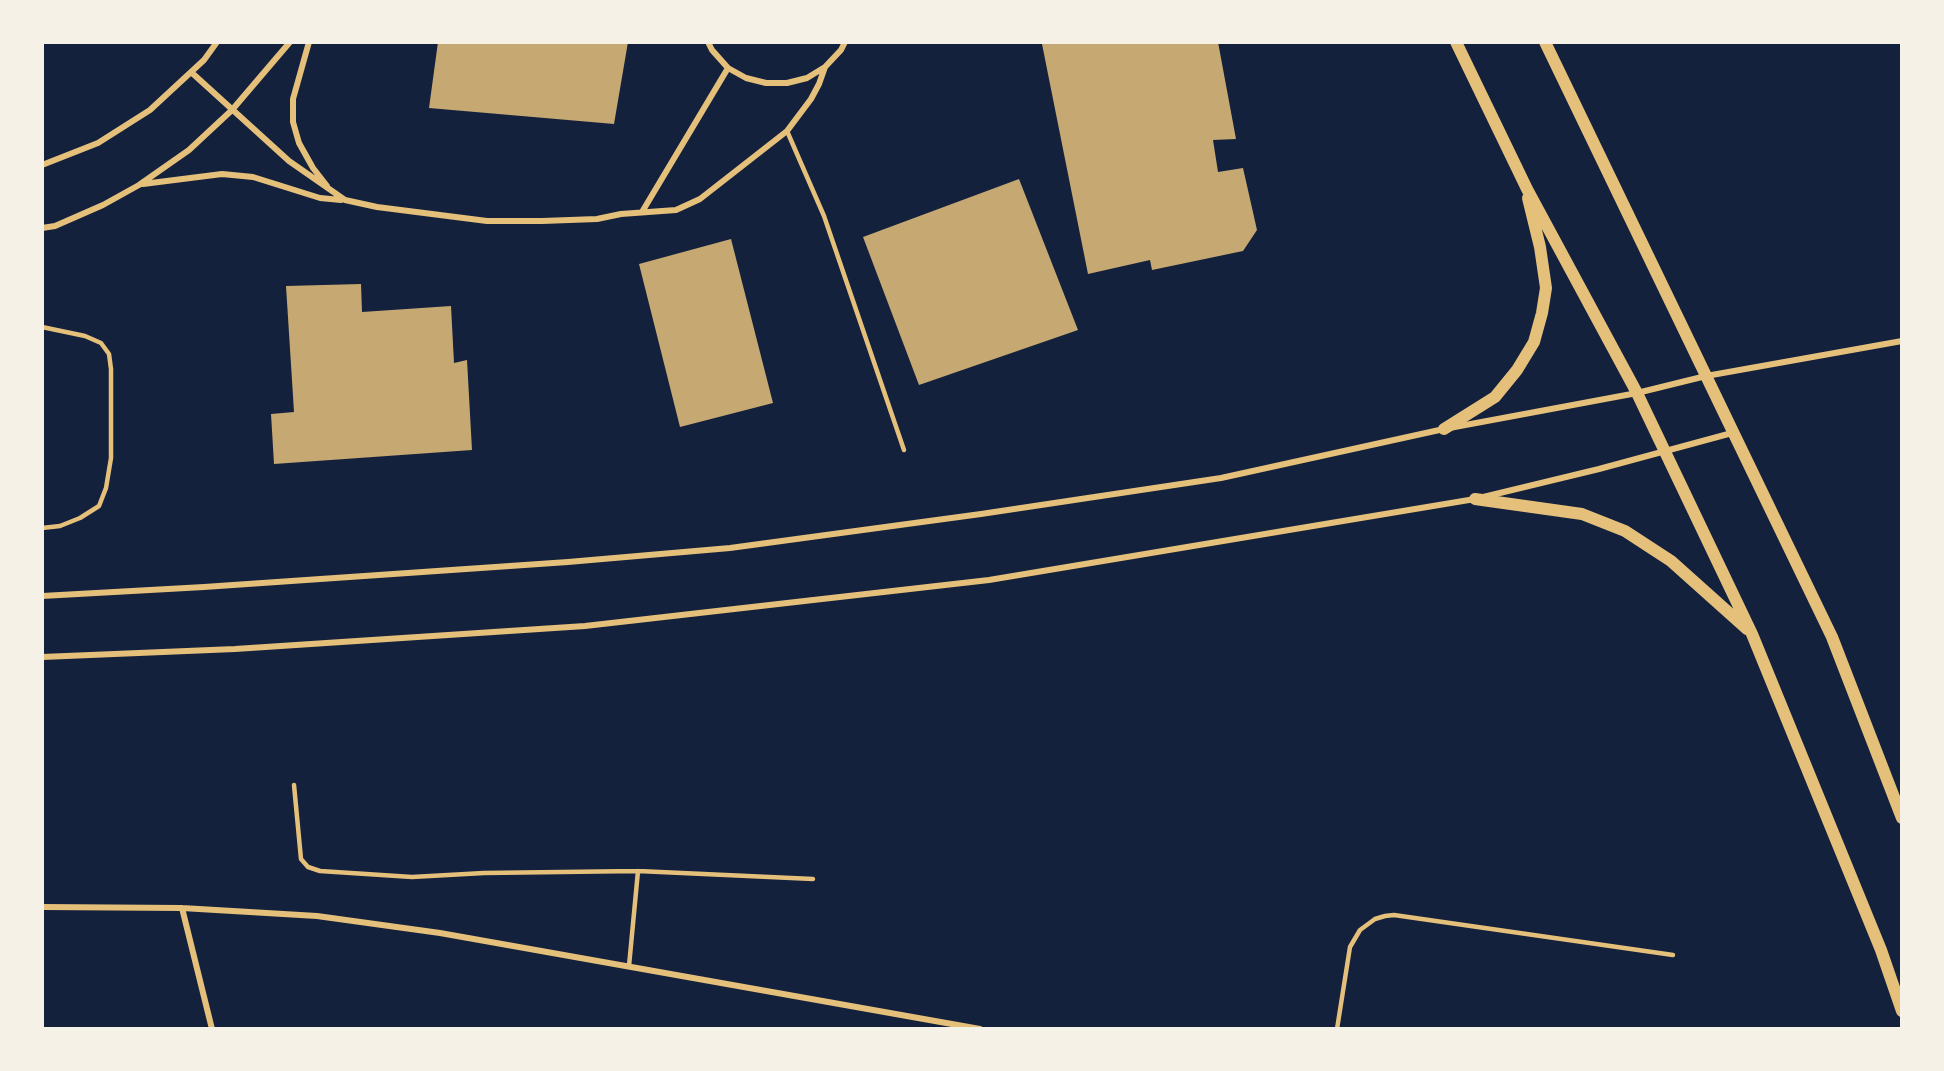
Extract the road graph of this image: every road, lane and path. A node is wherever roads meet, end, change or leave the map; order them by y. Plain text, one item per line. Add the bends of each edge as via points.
1 (217, 42) edge
2 (290, 42) edge
3 (309, 42) edge
4 (708, 42) edge
5 (845, 42) edge
6 (1456, 42) edge
7 (1545, 42) edge
8 (728, 68) junction
9 (825, 68) junction
10 (191, 72) junction
11 (232, 110) junction
12 (787, 131) junction
13 (42, 165) edge
14 (139, 184) junction
15 (1527, 189) junction
16 (333, 194) junction
17 (345, 200) junction
18 (642, 212) junction
19 (42, 228) edge
20 (42, 327) edge
21 (1902, 341) edge
22 (1706, 376) junction
23 (1637, 393) junction
24 (1444, 429) junction
25 (1732, 433) junction
26 (904, 450) dead end
27 (1664, 453) junction
28 (1475, 499) junction
29 (42, 528) edge
30 (42, 596) edge
31 (1752, 634) junction
32 (42, 657) edge
33 (294, 785) dead end
34 (1902, 818) edge
35 (638, 871) junction
36 (813, 879) dead end
37 (42, 907) edge
38 (182, 908) junction
39 (1673, 955) dead end
40 (629, 966) junction
41 (1902, 1011) edge
42 (212, 1029) edge
43 (980, 1029) edge
44 (1337, 1029) edge

1 - 10 street
2 - 11 street
3 - 16 street via 293,99 293,122 299,144
4 - 8 street
5 - 9 street
6 - 15 main road
7 - 22 main road
8 - 9 street via 746,78 787,83
8 - 18 street
9 - 12 street via 811,99
10 - 11 street
10 - 13 street via 150,110 98,142
11 - 14 street via 189,150
11 - 16 street via 289,162
12 - 18 street via 700,199 676,210
12 - 26 lane via 824,216
14 - 17 street via 222,174 253,177 321,198
14 - 19 street via 103,205
15 - 23 main road
15 - 24 main road via 1546,288 1534,342 1496,397
16 - 17 street
17 - 18 street via 487,220 597,219
20 - 29 lane via 101,343 109,354 111,369 111,458 99,506 81,518
21 - 22 street
22 - 23 street
22 - 25 main road
23 - 24 street
23 - 27 main road
24 - 30 street via 1221,478 730,548 544,564
25 - 27 street
25 - 34 main road via 1832,637
27 - 28 street
27 - 31 main road
28 - 31 main road via 1582,514 1625,531 1671,561
28 - 32 street via 989,580 677,616 585,626 235,649
31 - 41 main road via 1881,950
33 - 35 lane via 301,859 308,867 320,871 412,877
35 - 36 lane
35 - 40 lane
37 - 38 street
38 - 40 street via 317,916
38 - 42 street
39 - 44 lane via 1385,916 1360,930 1350,946
40 - 43 street

